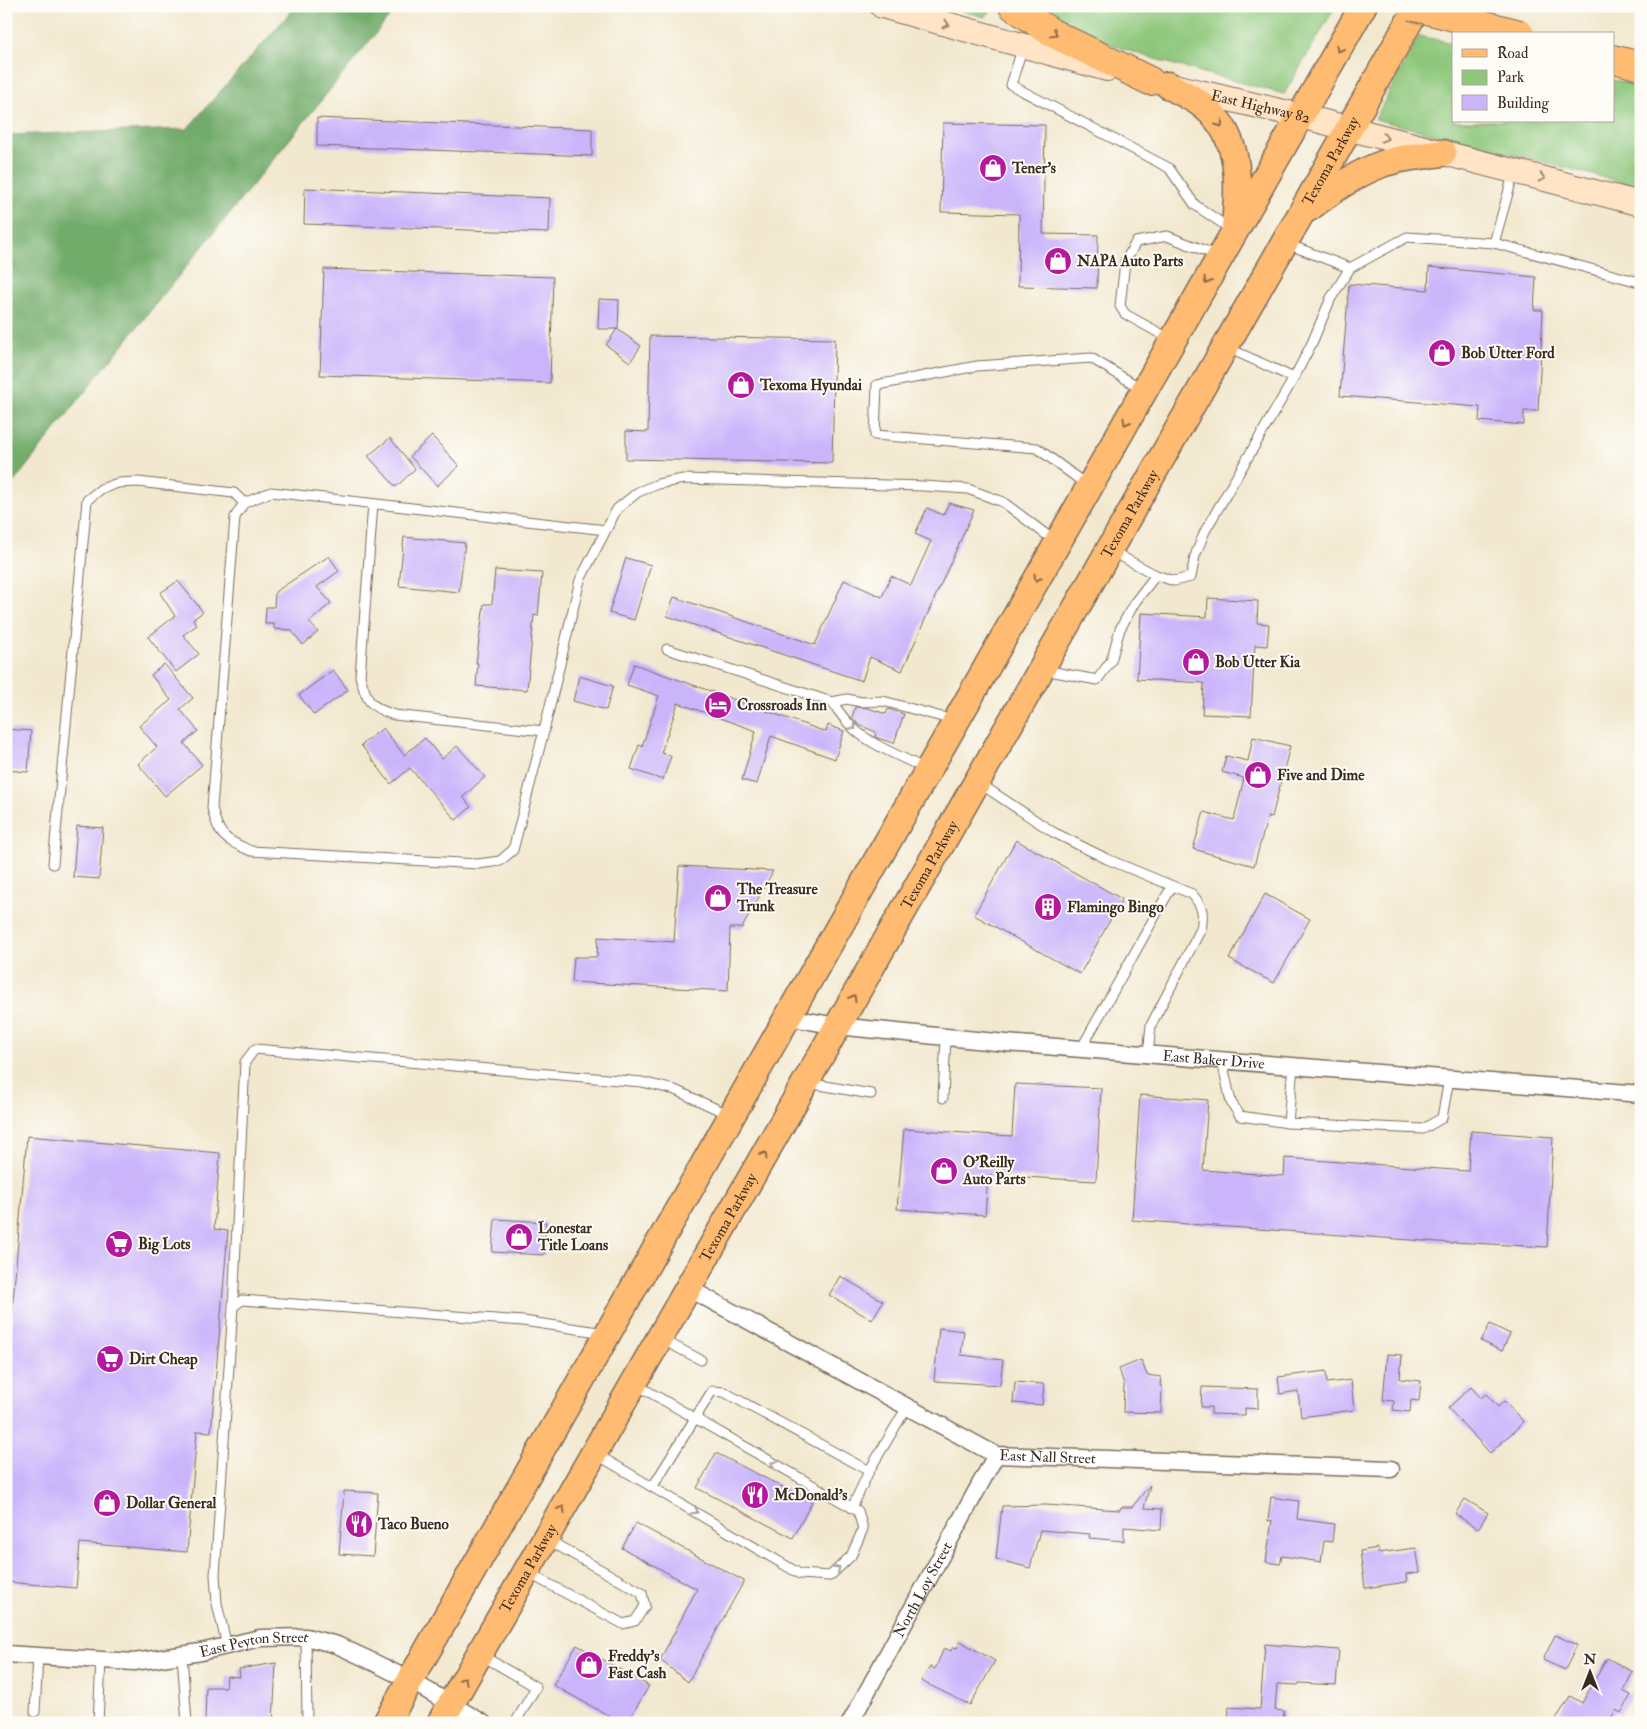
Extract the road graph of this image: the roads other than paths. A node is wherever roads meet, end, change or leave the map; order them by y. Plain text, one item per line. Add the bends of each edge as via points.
1 (882, 6) edge
2 (1014, 6) edge
3 (1363, 6) edge
4 (1410, 6) edge
5 (1418, 6) edge
6 (1512, 32) edge
7 (1024, 46) junction
8 (1614, 59) edge
9 (1641, 66) edge
10 (1159, 83) junction
11 (1301, 116) junction
12 (1349, 129) junction
13 (1443, 153) junction
14 (1514, 171) junction
15 (1641, 204) edge
16 (1302, 212) junction
17 (1234, 232) junction
18 (1285, 243) junction
19 (1494, 243) junction
20 (1220, 256) junction
21 (1350, 268) junction
22 (1641, 275) edge
23 (1173, 340) junction
24 (1225, 347) junction
25 (1294, 378) junction
26 (1144, 390) junction
27 (1089, 487) junction
28 (244, 503) junction
29 (372, 504) junction
30 (606, 530) junction
31 (1057, 542) junction
32 (1109, 550) junction
33 (1156, 575) junction
34 (667, 649) dead end
35 (1041, 669) junction
36 (832, 702) junction
37 (956, 721) junction
38 (544, 731) junction
39 (928, 770) junction
40 (977, 781) junction
41 (53, 864) dead end
42 (1172, 886) junction
43 (787, 1017) junction
44 (837, 1026) junction
45 (946, 1037) junction
46 (1081, 1050) junction
47 (1148, 1055) junction
48 (1222, 1061) junction
49 (1292, 1066) junction
50 (1449, 1079) junction
51 (805, 1082) junction
52 (871, 1094) dead end
53 (1641, 1094) edge
54 (943, 1098) dead end
55 (731, 1115) junction
56 (1288, 1123) junction
57 (688, 1288) junction
58 (233, 1307) junction
59 (607, 1334) junction
60 (659, 1338) junction
61 (701, 1360) dead end
62 (634, 1383) junction
63 (907, 1407) junction
64 (694, 1418) junction
65 (594, 1453) junction
66 (996, 1455) junction
67 (1391, 1469) dead end
68 (870, 1471) junction
69 (653, 1486) junction
70 (852, 1508) junction
71 (545, 1539) junction
72 (526, 1572) junction
73 (306, 1637) junction
74 (227, 1646) junction
75 (6, 1654) edge
76 (479, 1654) junction
77 (182, 1655) junction
78 (38, 1656) junction
79 (101, 1660) junction
80 (411, 1681) junction
81 (35, 1712) dead end
82 (445, 1714) edge
83 (98, 1723) edge
84 (187, 1723) edge
85 (307, 1723) edge
86 (386, 1723) edge
87 (483, 1723) edge
88 (515, 1723) edge
89 (850, 1723) edge

1 -> 7 main road, East Highway 82
2 -> 10 highway via 1052,33
3 -> 11 main road
4 - 6 highway, bridge
5 - 12 main road, Texoma Parkway
7 - 10 main road, East Highway 82
7 - 17 lane via 1011,85 1169,168 1195,205
8 - 9 highway
10 - 11 main road, East Highway 82
10 -> 17 main road via 1200,103 1219,122 1231,142 1237,168 1238,197
11 - 12 main road, East Highway 82
11 - 17 main road
12 -> 13 main road, East Highway 82
12 - 16 main road, Texoma Parkway
13 - 14 main road, East Highway 82
13 - 16 main road via 1382,164 1356,176
14 -> 15 main road, East Highway 82
14 - 19 lane
16 - 18 main road, Texoma Parkway
17 - 20 main road
18 - 21 lane
18 - 24 main road, Texoma Parkway
19 - 21 lane via 1407,236
19 - 22 lane via 1639,282
20 -> 23 main road
20 - 23 lane via 1167,236 1136,242 1125,262 1120,306 1125,314
21 - 25 lane via 1331,298
23 - 26 main road
24 - 25 lane
24 - 32 main road, Texoma Parkway
25 - 33 lane via 1206,531 1195,556 1191,577 1174,581
26 -> 27 main road
26 - 27 lane via 1091,358 977,366 877,385 875,434 1037,448
27 - 31 main road
28 - 29 lane via 271,492
28 - 38 lane via 236,516 212,808 217,828 229,841 251,852 478,864 500,861 512,850
28 - 41 lane via 234,493 138,482 101,488 87,500
29 - 30 lane
29 - 38 lane via 360,676 366,697 377,709 394,714
30 - 31 lane via 617,510 638,492 658,484 702,479 968,488 1002,502
30 - 38 lane via 580,580
31 -> 37 main road
32 - 33 lane
32 - 35 main road, Texoma Parkway
33 - 35 lane via 1135,602 1120,629 1111,660 1097,680
34 - 36 lane
35 - 40 main road, Texoma Parkway
36 - 37 lane via 848,699 883,701
36 -> 39 lane via 854,730
37 - 39 main road
39 - 43 main road
40 - 42 lane via 1047,829 1107,860
44 -> 40 main road, Texoma Parkway
42 - 46 lane
42 - 47 lane via 1192,894 1200,903 1203,916 1201,929 1151,1025
43 - 44 street, East Baker Drive
43 - 55 main road
44 - 45 street, East Baker Drive
44 - 51 main road, Texoma Parkway
45 - 46 street, East Baker Drive
45 - 54 lane
46 - 47 street, East Baker Drive
47 - 48 street, East Baker Drive
48 - 49 street, East Baker Drive
48 - 56 lane via 1231,1102 1240,1116
49 - 50 street, East Baker Drive
49 - 56 lane
50 - 53 street, East Baker Drive
50 - 56 lane via 1442,1118 1423,1128
51 - 52 lane
57 -> 51 main road, Texoma Parkway
55 - 58 lane via 675,1090 642,1082 255,1049 245,1062
55 - 59 main road
57 - 60 main road, Texoma Parkway
57 - 63 street, East Nall Street
58 - 59 lane via 242,1300 523,1321
58 - 74 lane via 215,1575 217,1604
59 - 80 main road
60 - 61 lane
60 - 62 main road, Texoma Parkway
62 - 64 lane
62 - 65 main road, Texoma Parkway
63 - 66 street, East Nall Street
63 - 68 lane
64 - 68 lane via 712,1391 724,1392
64 - 69 lane
70 -> 64 lane
65 - 69 lane
71 -> 65 main road, Texoma Parkway
66 - 67 street, East Nall Street
66 - 89 street, North Loy Street
68 - 70 lane
69 -> 70 lane via 800,1574 830,1576 851,1556 863,1529 858,1511
71 - 72 main road, Texoma Parkway
71 - 72 lane via 642,1593 644,1606 635,1621 623,1624
72 - 76 main road, Texoma Parkway
73 - 74 street, East Peyton Street via 260,1638
73 - 80 street, East Peyton Street via 337,1645
73 - 85 lane
74 - 77 street, East Peyton Street
75 - 78 street, East Peyton Street
82 -> 76 main road, Texoma Parkway
76 - 88 lane via 536,1688
77 - 79 street, East Peyton Street via 134,1662
77 - 84 lane
78 - 79 street, East Peyton Street
78 - 81 lane
79 - 83 lane
80 - 82 street, East Peyton Street
80 - 86 main road
82 - 87 street, East Peyton Street

